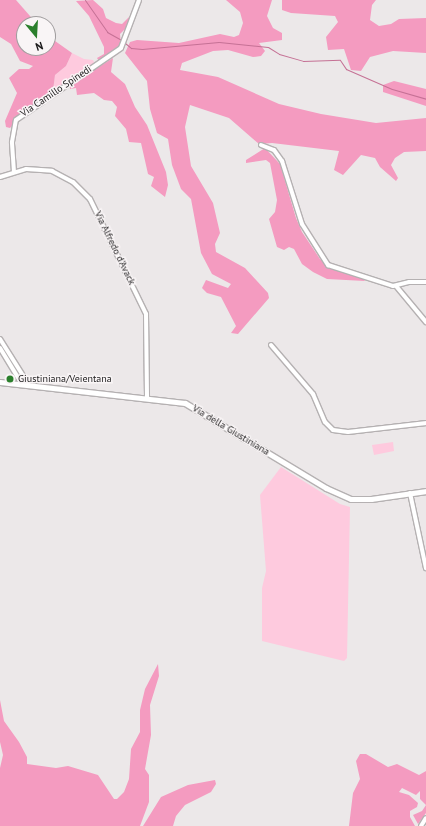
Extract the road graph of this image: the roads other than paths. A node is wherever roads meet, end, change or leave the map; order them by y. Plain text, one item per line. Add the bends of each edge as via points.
1 (139, 0) edge
2 (261, 145) dead end
3 (14, 172) junction
4 (0, 177) edge
5 (426, 282) edge
6 (396, 286) junction
7 (426, 322) edge
8 (0, 339) edge
9 (270, 346) dead end
10 (0, 348) edge
11 (0, 382) edge
12 (22, 384) junction
13 (29, 385) junction
14 (147, 397) junction
15 (426, 423) edge
16 (426, 491) edge
17 (410, 493) junction
18 (426, 568) edge
19 (426, 818) edge
20 (422, 826) edge

1 - 3 street, Via Camillo Spinedi via 121,48 17,118 13,128
2 - 6 street via 274,150 282,161 302,224 326,262 341,270
3 - 4 street, Via Alfredo d'Avack
3 - 14 street, Via Alfredo d'Avack via 38,168 60,174 82,190 97,210 146,314
5 - 6 street via 409,282
6 - 7 street
8 - 13 street
9 - 15 street via 313,394 325,422 333,430 348,432
10 - 12 street
11 - 12 street, Via della Giustiniana
12 - 13 street, Via della Giustiniana
13 - 14 street, Via della Giustiniana
14 - 17 street, Via della Giustiniana via 176,400 193,406 344,497 363,500
16 - 17 street, Via della Giustiniana
17 - 18 street
19 - 20 street

